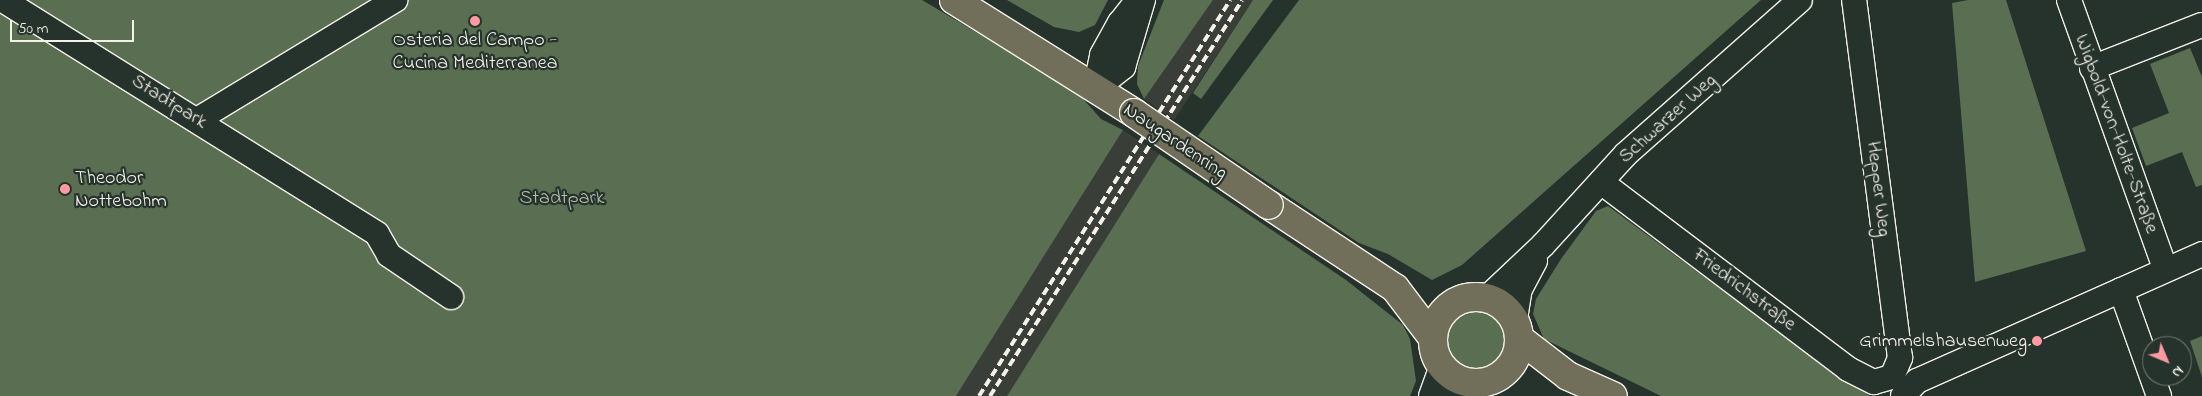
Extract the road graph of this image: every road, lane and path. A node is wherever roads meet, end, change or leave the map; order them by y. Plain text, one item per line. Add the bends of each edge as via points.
1 (3, 0) edge
2 (395, 0) edge
3 (954, 0) edge
4 (1138, 0) edge
5 (1143, 0) edge
6 (1800, 0) edge
7 (1854, 0) edge
8 (2069, 0) edge
9 (2202, 24) edge
10 (2092, 68) junction
11 (1095, 89) junction
12 (197, 120) junction
13 (1601, 182) junction
14 (1543, 246) junction
15 (2202, 254) edge
16 (2165, 268) junction
17 (1395, 288) junction
18 (2121, 290) junction
19 (450, 297) dead end
20 (1487, 298) junction
21 (1448, 307) junction
22 (1517, 329) junction
23 (1432, 337) junction
24 (1441, 368) junction
25 (1505, 374) junction
26 (1568, 376) junction
27 (1900, 387) edge
28 (1463, 390) edge
29 (1431, 396) edge
30 (1613, 396) edge
31 (2159, 396) edge

1 - 12 street, Stadtpark
2 - 12 street
3 - 11 main road, Naugardenring
4 - 11 street via 1102,55
5 - 11 street via 1122,66
6 - 13 street, Schwarzer Weg via 1626,154
7 - 27 street, Hepper Weg via 1900,358
8 - 10 street, Wigbold-von-Holte-Straße
9 - 10 street
10 - 16 street, Wigbold-von-Holte-Straße
11 - 17 main road, Naugardenring, bridge
12 - 19 street, Stadtpark via 377,234 389,255
13 - 14 street, Schwarzer Weg
13 - 27 street, Friedrichstraße via 1848,369 1874,382
14 - 20 street, Schwarzer Weg
14 - 22 street, Schwarzer Weg via 1520,289
15 - 16 street, Friedrichstraße
16 - 18 street, Friedrichstraße
17 - 21 main road, Naugardenring
17 - 23 main road, Naugardenring
18 - 27 street, Friedrichstraße
18 - 31 street
20 - 21 main road via 1473,297
20 - 22 main road via 1503,306
21 - 23 main road via 1437,320
22 - 25 main road via 1516,358
22 - 26 main road
23 - 24 main road via 1434,353
24 - 28 main road
24 - 29 street
25 - 26 main road
25 - 28 main road
26 - 30 main road

